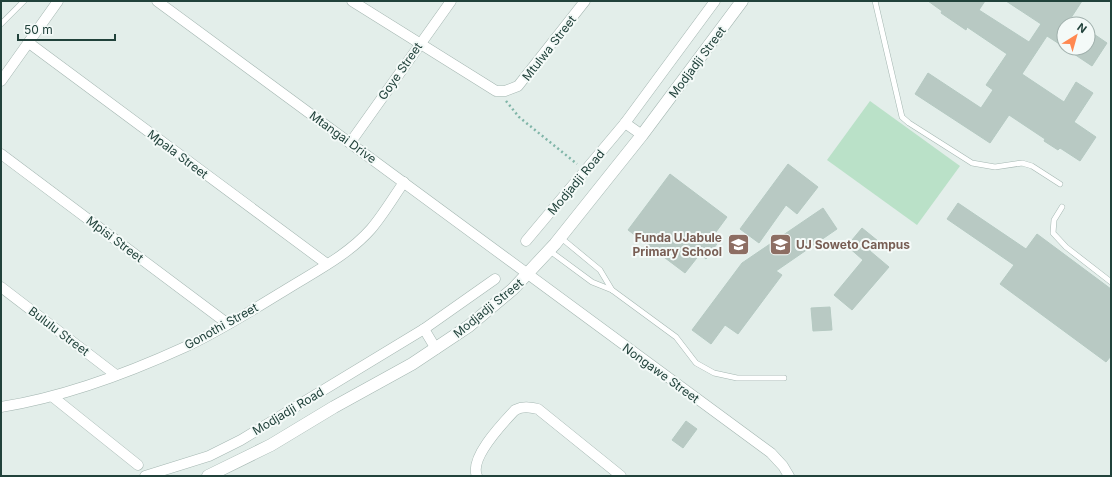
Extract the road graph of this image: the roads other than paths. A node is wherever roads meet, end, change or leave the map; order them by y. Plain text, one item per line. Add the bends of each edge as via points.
1 (24, 1) edge
2 (58, 1) edge
3 (157, 1) edge
4 (352, 1) edge
5 (451, 1) edge
6 (585, 1) edge
7 (715, 1) edge
8 (742, 1) edge
9 (875, 1) edge
10 (1, 24) edge
11 (29, 43) junction
12 (420, 44) junction
13 (1, 80) edge
14 (625, 123) junction
15 (642, 135) junction
16 (350, 142) junction
17 (1, 154) edge
18 (404, 182) junction
19 (1060, 184) dead end
20 (1062, 207) dead end
21 (560, 237) junction
22 (526, 241) dead end
23 (549, 250) junction
24 (327, 264) junction
25 (528, 275) junction
26 (495, 279) dead end
27 (1111, 282) edge
28 (1, 287) edge
29 (612, 290) junction
30 (228, 324) junction
31 (424, 329) junction
32 (436, 349) junction
33 (116, 374) junction
34 (784, 378) dead end
35 (53, 397) junction
36 (1, 407) edge
37 (138, 465) dead end
38 (145, 476) edge
39 (208, 476) edge
40 (477, 476) edge
41 (621, 476) edge
42 (789, 476) edge

1 - 10 lane
2 - 11 street
3 - 16 street, Mtangai Drive
4 - 12 street
5 - 12 street, Goye Street
6 - 12 street, Mtulwa Street via 518,86 496,91
7 - 14 street, Modjadji Road
8 - 15 street, Modjadji Street
9 - 19 lane via 902,117 972,163 995,167 1022,162
11 - 13 street
11 - 24 street, Mpala Street
12 - 16 street, Goye Street
14 - 15 street
14 - 22 street, Modjadji Road
15 - 21 street, Modjadji Street
16 - 18 street, Mtangai Drive
17 - 30 street, Mpisi Street
18 - 24 street, Gonothi Street via 370,229
18 - 25 street, Mtangai Drive
20 - 27 lane via 1054,220 1053,232 1066,247
21 - 23 street, Modjadji Street
21 - 29 lane via 600,270
23 - 25 street, Modjadji Street
23 - 29 lane via 592,282
24 - 30 street, Gonothi Street
25 - 32 street, Modjadji Street via 469,326
25 - 42 street, Nongawe Street via 771,453
26 - 31 street, Modjadji Road
28 - 33 street, Bululu Street
29 - 34 lane via 676,337 696,364 714,373 737,378
30 - 33 street, Gonothi Street via 185,347
31 - 32 street
31 - 38 street, Modjadji Road via 242,440 209,456
32 - 39 street, Modjadji Street via 271,445
33 - 35 street, Gonothi Street
35 - 36 street, Gonothi Street
35 - 37 street
40 - 41 street via 474,469 478,455 515,410 521,407 538,410

